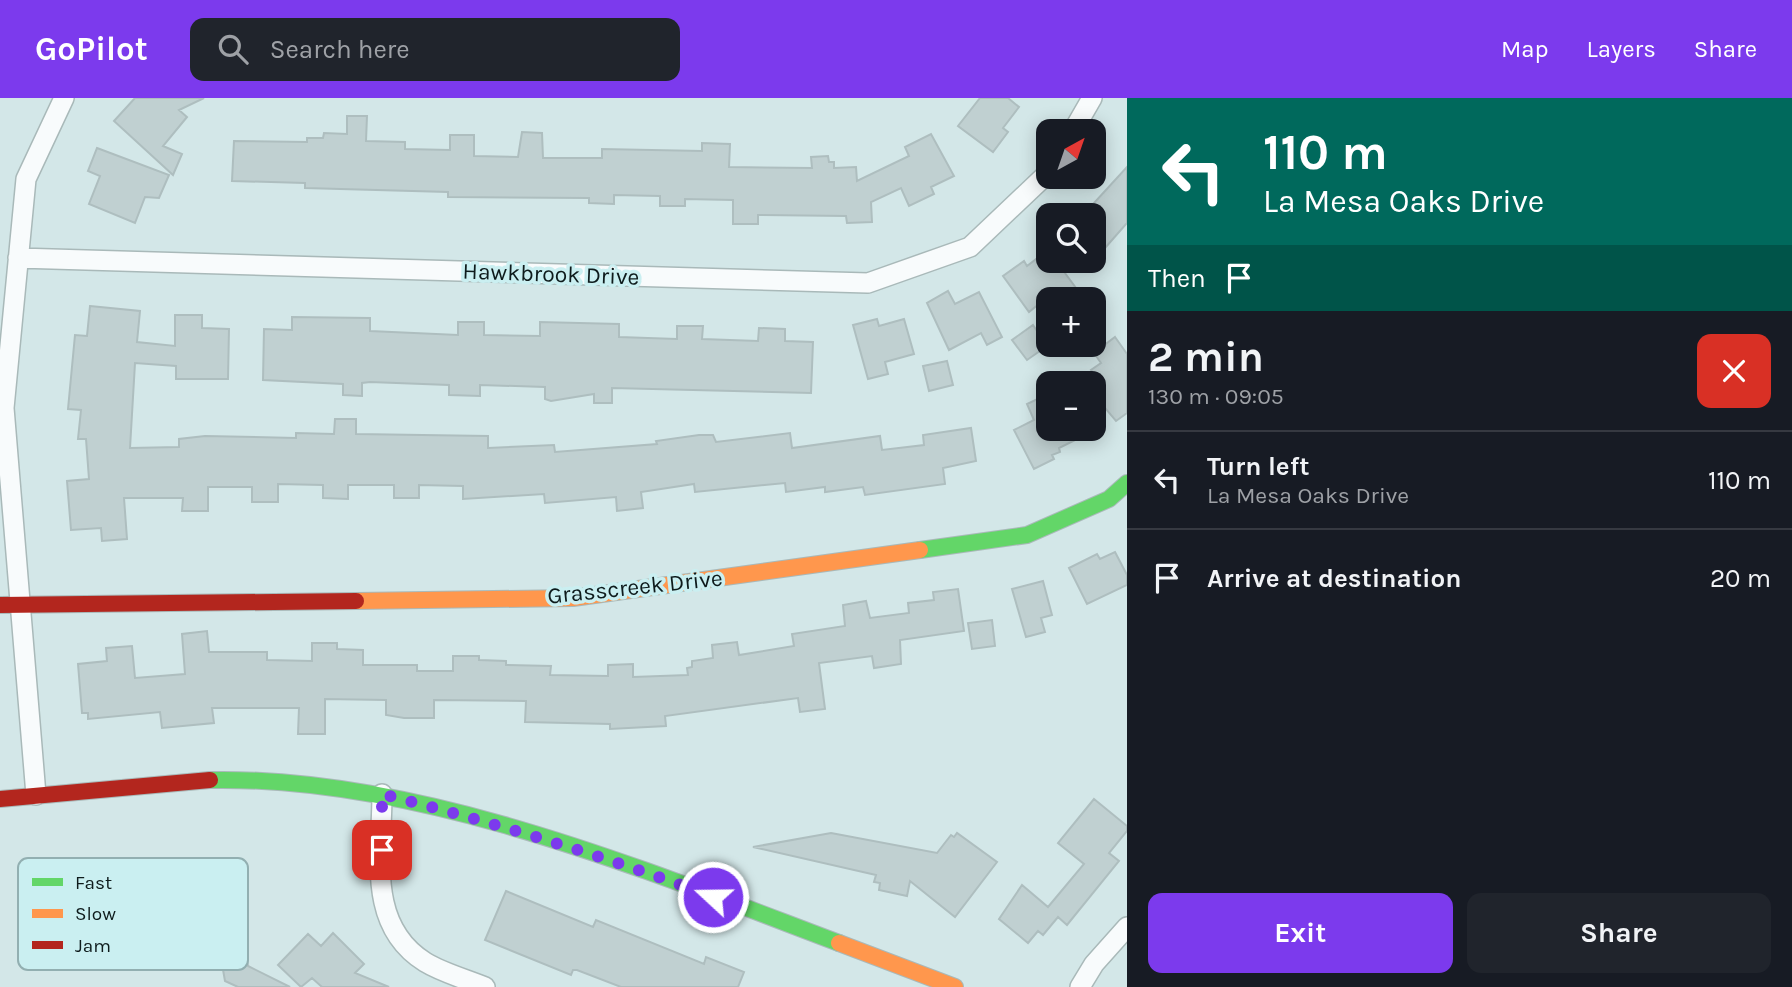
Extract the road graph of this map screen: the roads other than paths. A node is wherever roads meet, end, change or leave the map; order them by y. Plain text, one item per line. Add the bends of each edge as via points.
1 (64, 98) edge
2 (1092, 98) edge
3 (1080, 119) edge
4 (1036, 184) edge
5 (18, 258) junction
6 (1127, 483) edge
7 (9, 604) edge
8 (382, 794) junction
9 (36, 795) junction
10 (0, 799) edge
11 (1127, 928) edge
12 (485, 987) edge
13 (956, 987) edge
14 (1080, 987) edge

1 - 5 street via 26,179
2 - 3 street
4 - 5 street, Hawkbrook Drive via 970,247 868,283
5 - 7 street via 4,408
6 - 7 street, Grasscreek Drive via 1109,499 1027,535 573,598
7 - 9 street
8 - 9 street via 251,779 149,783
8 - 12 street via 382,906 396,937 425,962
8 - 13 street via 640,869
9 - 10 street
11 - 14 street

